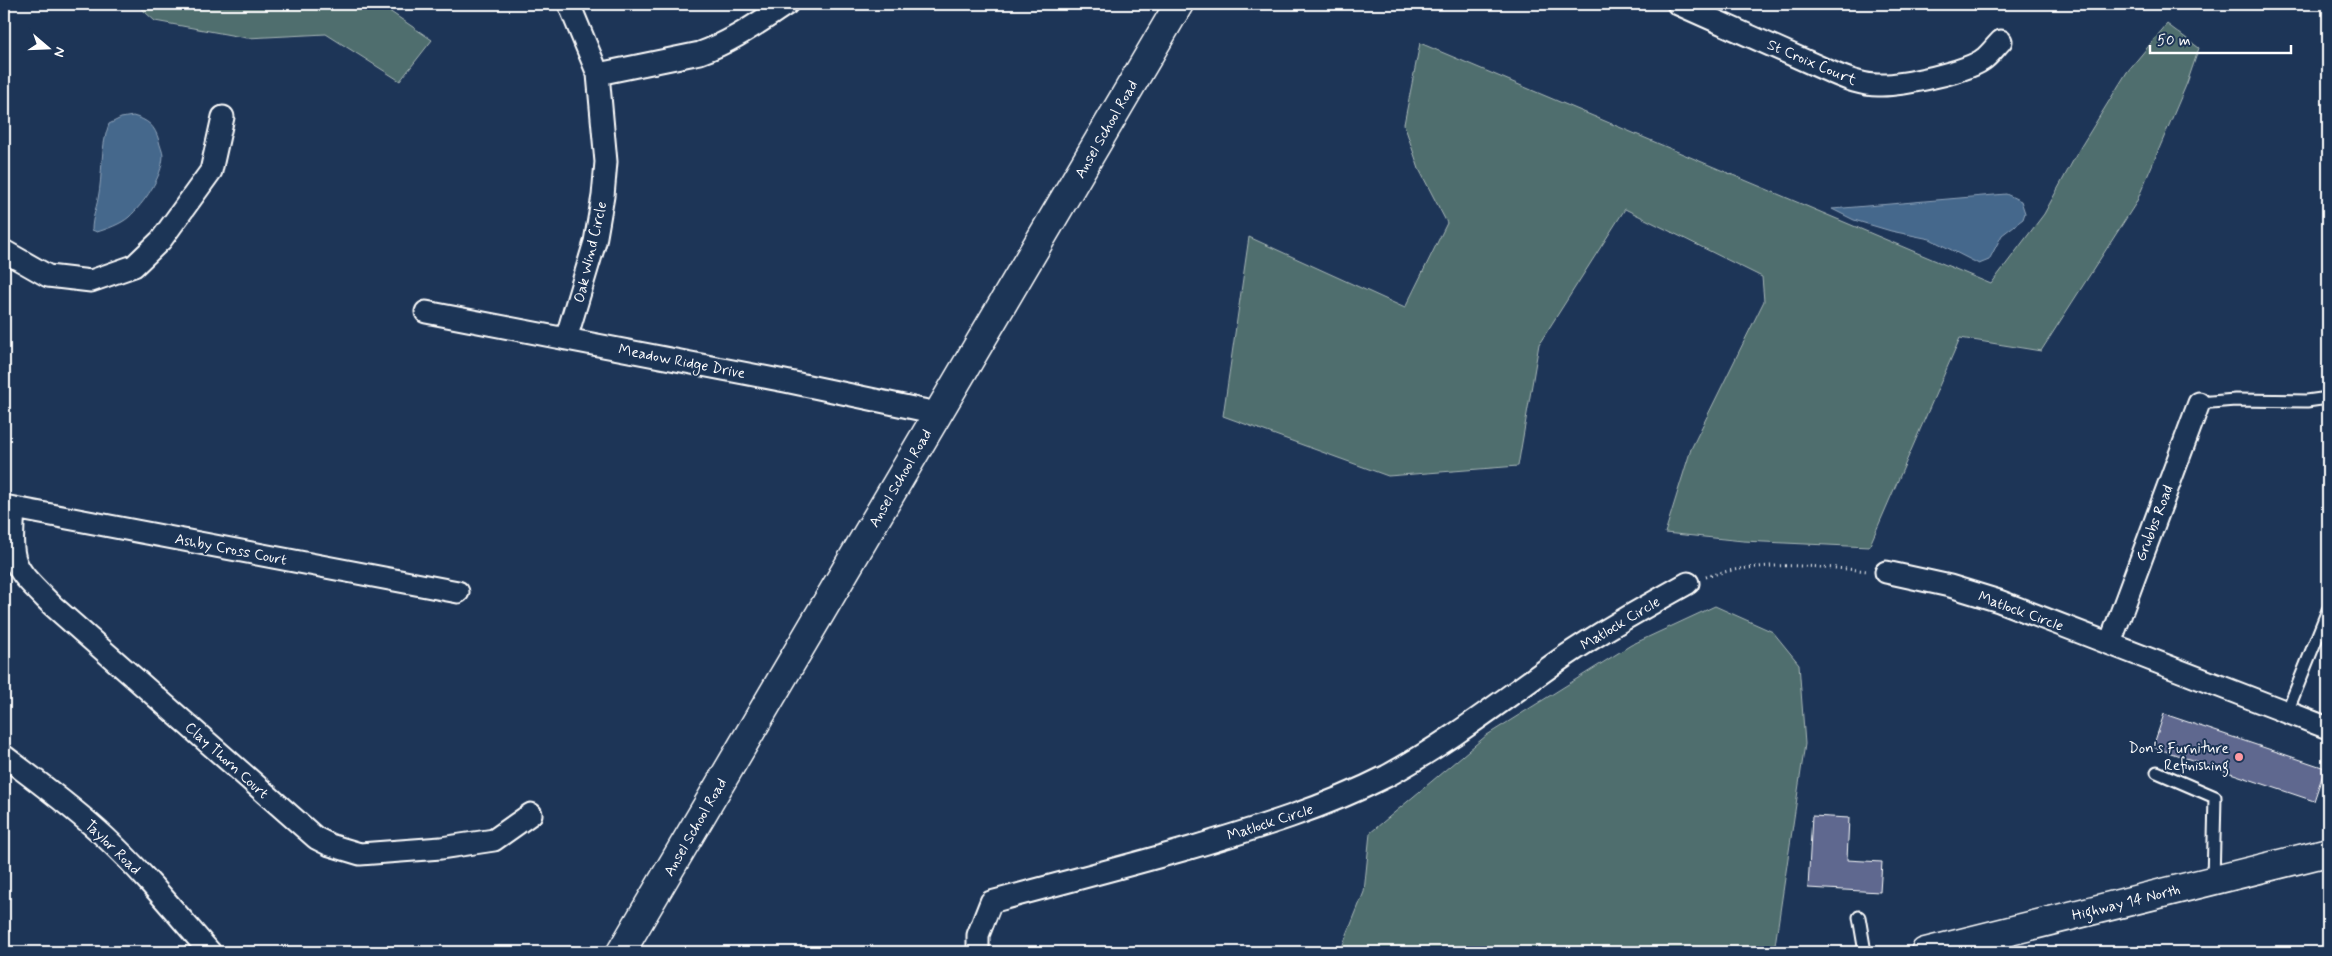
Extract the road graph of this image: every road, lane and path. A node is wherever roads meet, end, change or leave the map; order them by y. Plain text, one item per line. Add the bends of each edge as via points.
1 (568, 4) edge
2 (787, 4) edge
3 (1180, 4) edge
4 (1687, 5) edge
5 (2001, 41) dead end
6 (598, 74) junction
7 (223, 117) dead end
8 (4, 251) edge
9 (426, 312) dead end
10 (566, 339) junction
11 (2328, 398) edge
12 (2200, 403) joint
13 (937, 413) junction
14 (9, 507) edge
15 (1886, 572) joint
16 (1688, 583) joint
17 (458, 592) dead end
18 (2328, 610) edge
19 (2110, 643) junction
20 (2287, 712) junction
21 (2328, 728) edge
22 (4, 756) edge
23 (2157, 772) dead end
24 (531, 814) dead end
25 (2328, 852) edge
26 (2213, 881) junction
27 (1859, 917) dead end
28 (210, 952) edge
29 (621, 952) edge
30 (978, 952) edge
31 (1864, 952) edge
32 (1924, 952) edge

1 - 6 street, Oak Wind Circle
2 - 6 street via 716,48
3 - 13 street, Ansel School Road
4 - 5 street, St Croix Court via 1833,73 1877,85 1955,71 1985,58
6 - 10 street, Oak Wind Circle via 606,162 604,196 595,242
7 - 8 street via 211,171 161,240 134,266 91,281 48,276
9 - 10 street, Meadow Ridge Drive
10 - 13 street, Meadow Ridge Drive
11 - 12 lane
12 - 19 street, Grubbs Road
13 - 29 street, Ansel School Road
14 - 17 street, Ashby Cross Court
14 - 24 street, Clay Thorn Court via 13,554 23,576 316,838 360,854 441,848 494,840
15 - 16 path via 1805,565 1763,567
15 - 19 street, Matlock Circle via 1999,601
16 - 30 street, Matlock Circle via 1580,647 1440,744 1388,775 1340,798 1252,830 991,902 978,935
18 - 20 lane
19 - 20 street, Matlock Circle
20 - 21 street, Matlock Circle
22 - 28 street, Taylor Road via 106,838 156,889
23 - 26 lane via 2215,797
25 - 26 street, Highway 14 North
26 - 32 street, Highway 14 North
27 - 31 lane

